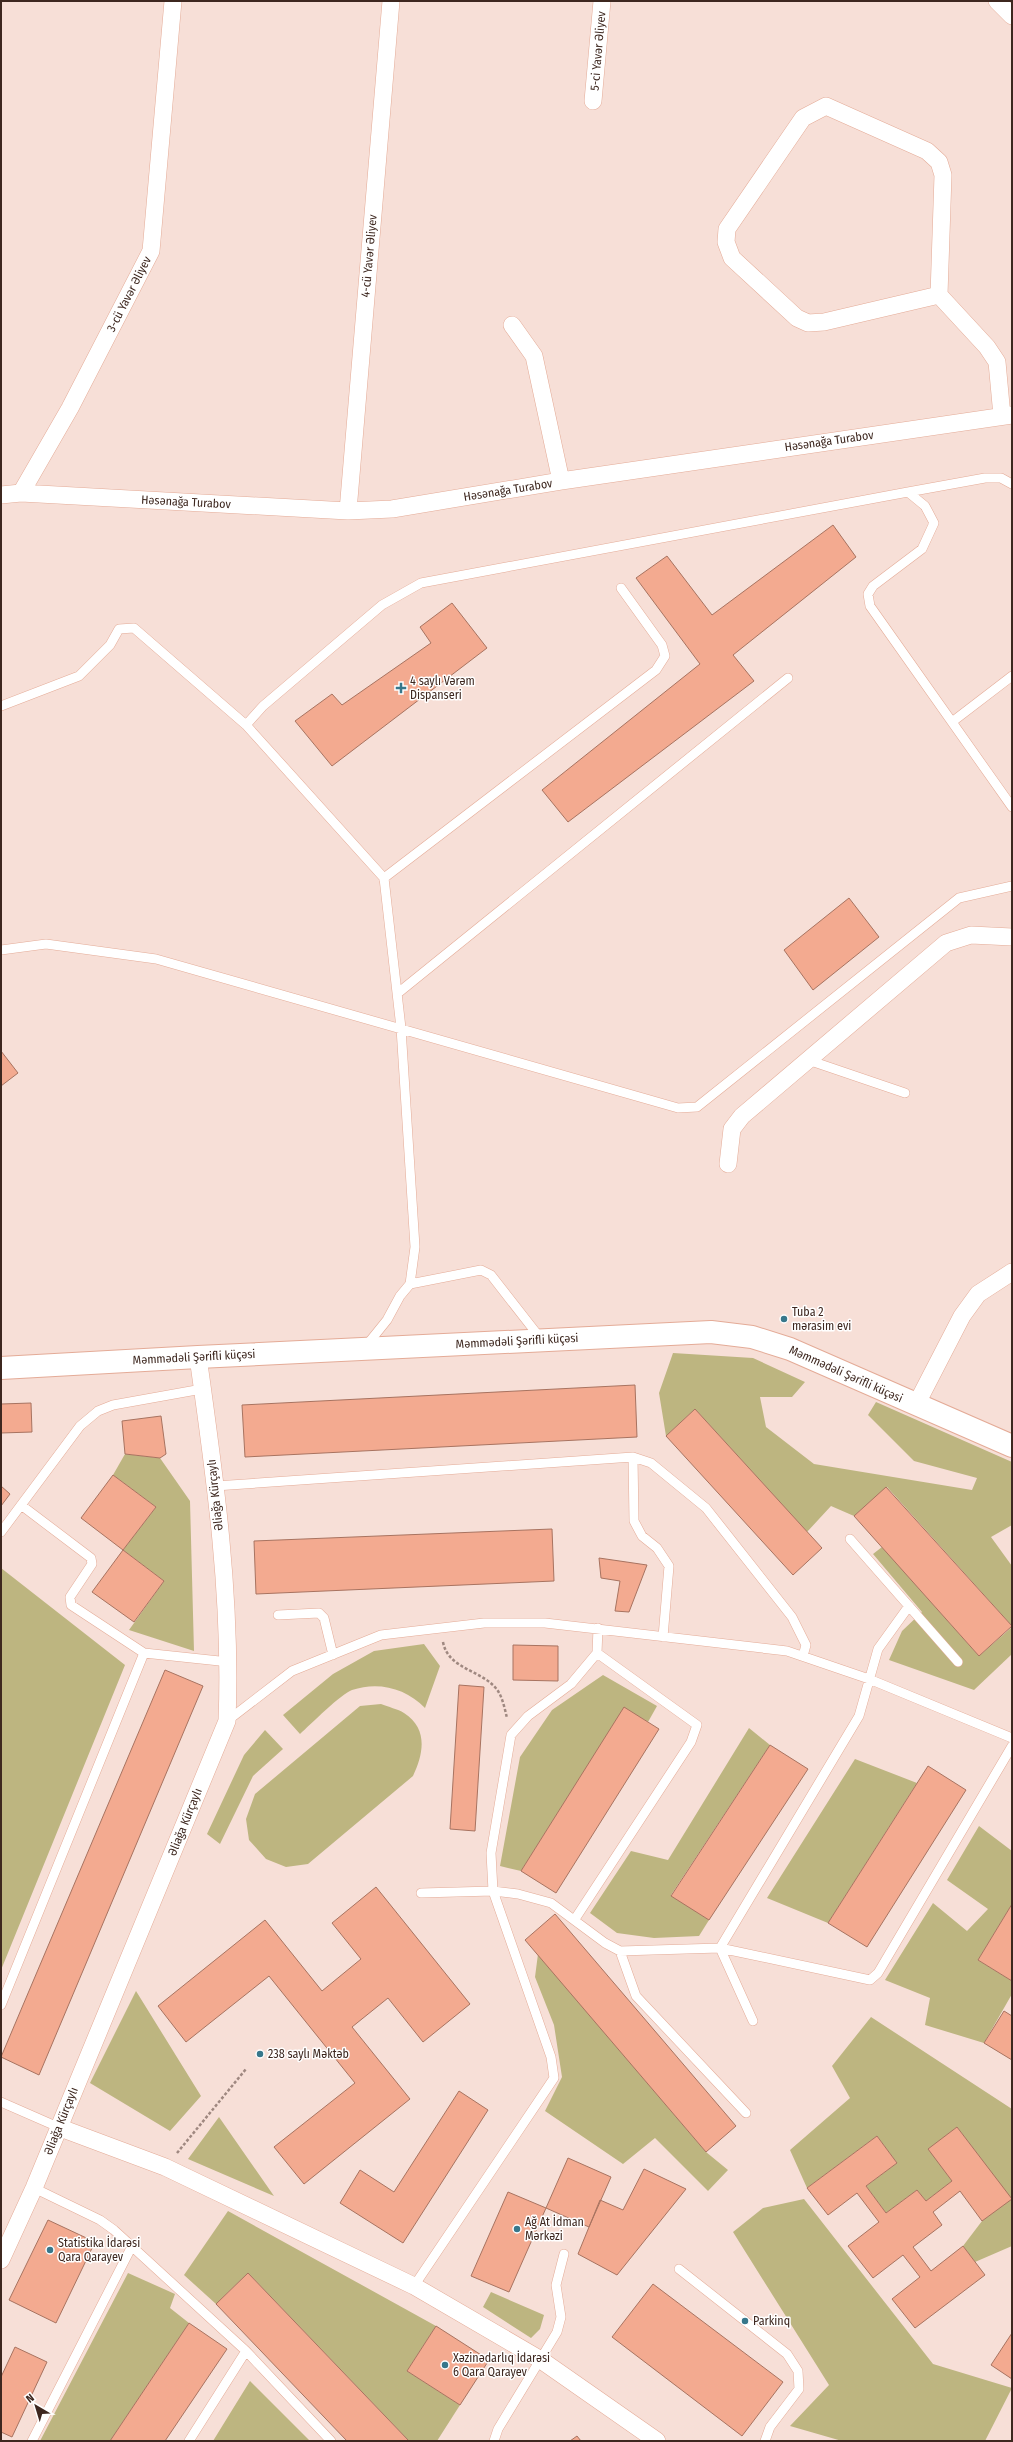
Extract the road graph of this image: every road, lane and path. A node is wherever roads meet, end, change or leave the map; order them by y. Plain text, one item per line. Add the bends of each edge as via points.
1 (173, 1) edge
2 (390, 1) edge
3 (602, 1) edge
4 (997, 1) edge
5 (1012, 16) edge
6 (593, 101) dead end
7 (939, 295) junction
8 (512, 325) dead end
9 (1007, 415) edge
10 (562, 481) junction
11 (1012, 484) edge
12 (908, 492) junction
13 (21, 493) junction
14 (1, 496) edge
15 (348, 511) junction
16 (621, 588) dead end
17 (1012, 676) edge
18 (788, 678) dead end
19 (1, 706) edge
20 (952, 722) junction
21 (246, 725) junction
22 (1012, 807) edge
23 (384, 878) junction
24 (1012, 886) edge
25 (1012, 937) edge
26 (1, 950) edge
27 (398, 993) junction
28 (402, 1028) junction
29 (808, 1060) junction
30 (905, 1093) dead end
31 (728, 1164) dead end
32 (1012, 1272) edge
33 (410, 1284) junction
34 (542, 1340) junction
35 (364, 1349) junction
36 (198, 1357) junction
37 (1, 1368) edge
38 (202, 1389) junction
39 (916, 1405) junction
40 (1012, 1446) edge
41 (633, 1457) junction
42 (215, 1486) junction
43 (21, 1505) junction
44 (1, 1532) edge
45 (850, 1539) dead end
46 (909, 1606) junction
47 (278, 1615) dead end
48 (440, 1628) junction
49 (598, 1628) junction
50 (663, 1637) junction
51 (144, 1653) junction
52 (597, 1653) junction
53 (333, 1655) junction
54 (803, 1656) junction
55 (229, 1662) junction
56 (958, 1662) dead end
57 (869, 1679) junction
58 (226, 1721) junction
59 (511, 1736) junction
60 (1012, 1738) edge
61 (1012, 1746) edge
62 (493, 1891) junction
63 (421, 1894) dead end
64 (574, 1919) junction
65 (720, 1948) junction
66 (620, 1951) junction
67 (1, 2005) edge
68 (753, 2021) dead end
69 (246, 2069) dead end
70 (1, 2102) edge
71 (746, 2113) dead end
72 (58, 2127) junction
73 (165, 2167) junction
74 (34, 2188) junction
75 (132, 2246) junction
76 (564, 2254) dead end
77 (1, 2260) edge
78 (679, 2269) dead end
79 (414, 2286) junction
80 (246, 2351) junction
81 (541, 2360) junction
82 (32, 2441) edge
83 (189, 2441) edge
84 (331, 2441) edge
85 (494, 2441) edge
86 (657, 2441) edge
87 (765, 2441) edge

1 - 13 street, 3-cü Yavər Əliyev via 151,251 70,408
2 - 15 street, 4-cü Yavər Əliyev
3 - 6 street, 5-ci Yavər Əliyev
4 - 5 street
7 - 7 street via 944,175 939,162 927,151 826,106 803,118 728,229 726,242 732,258 796,318 808,323 824,322
7 - 9 street via 986,346 997,362
8 - 10 street via 534,356
9 - 10 street, Həsənağa Turabov
10 - 15 street, Həsənağa Turabov via 392,509
11 - 12 lane via 1001,478 985,478
12 - 20 lane via 925,506 934,523 922,549 873,586 868,594 870,606
12 - 21 lane via 421,583 382,605 263,706
13 - 14 street, Həsənağa Turabov
13 - 15 street, Həsənağa Turabov
16 - 23 lane via 662,645 665,656 656,670
17 - 20 lane
18 - 27 lane
19 - 21 lane via 79,676 110,645 119,628 134,628
20 - 22 lane
21 - 23 lane
23 - 27 lane
24 - 28 lane via 959,898 697,1107 678,1108
25 - 29 street via 971,935 946,943
26 - 28 lane via 46,944 156,959
27 - 28 lane
28 - 33 lane via 415,1247
29 - 30 lane
29 - 31 street via 742,1116 732,1129
32 - 39 street via 978,1294 962,1316
33 - 34 lane via 481,1270 491,1275
33 - 35 lane via 387,1320
34 - 35 street, Məmmədəli Şərifli küçəsi
34 - 39 street, Məmmədəli Şərifli küçəsi via 711,1332 752,1337 790,1349
35 - 36 street, Məmmədəli Şərifli küçəsi
36 - 37 street, Məmmədəli Şərifli küçəsi
36 - 38 street, Əliağa Kürçaylı
38 - 42 street, Əliağa Kürçaylı
38 - 43 lane via 113,1404 98,1411 80,1426
39 - 40 street, Məmmədəli Şərifli küçəsi
41 - 42 lane
41 - 50 lane via 634,1521 642,1536 657,1548 669,1566
41 - 54 lane via 651,1464 706,1508 792,1617 806,1645
42 - 55 street, Əliağa Kürçaylı
43 - 44 lane
43 - 51 lane via 91,1558 92,1564 70,1597 71,1605
45 - 46 lane
46 - 56 lane
46 - 57 lane via 878,1650
47 - 53 lane via 319,1614 324,1618
48 - 49 lane via 484,1623 545,1623
48 - 53 lane via 381,1635
48 - 59 path via 444,1650 457,1664 486,1678 499,1692
49 - 50 lane
49 - 52 lane
50 - 54 lane via 787,1651
51 - 55 lane
51 - 67 lane
52 - 59 lane via 571,1684 528,1716
52 - 64 lane via 697,1725 691,1742
53 - 58 lane via 292,1671
54 - 57 lane
55 - 58 street, Əliağa Kürçaylı
57 - 60 lane
57 - 65 lane via 859,1716
58 - 72 street, Əliağa Kürçaylı
59 - 62 lane via 491,1853
61 - 65 lane via 878,1973 870,1980
62 - 63 lane
62 - 64 lane via 518,1894 551,1903
62 - 79 lane via 551,2057 554,2078
64 - 66 lane
65 - 66 lane
65 - 68 lane
66 - 71 lane via 636,1996
69 - 73 path
70 - 72 lane
72 - 73 street
72 - 74 street, Əliağa Kürçaylı
73 - 79 street
74 - 75 lane via 100,2220
74 - 77 street, Əliağa Kürçaylı
75 - 80 lane
75 - 82 lane
76 - 81 lane via 556,2285 561,2317 557,2332
78 - 87 lane via 787,2354 798,2371 799,2389 770,2427
79 - 81 street
80 - 83 lane
80 - 84 lane
81 - 85 lane via 498,2429
81 - 86 street

